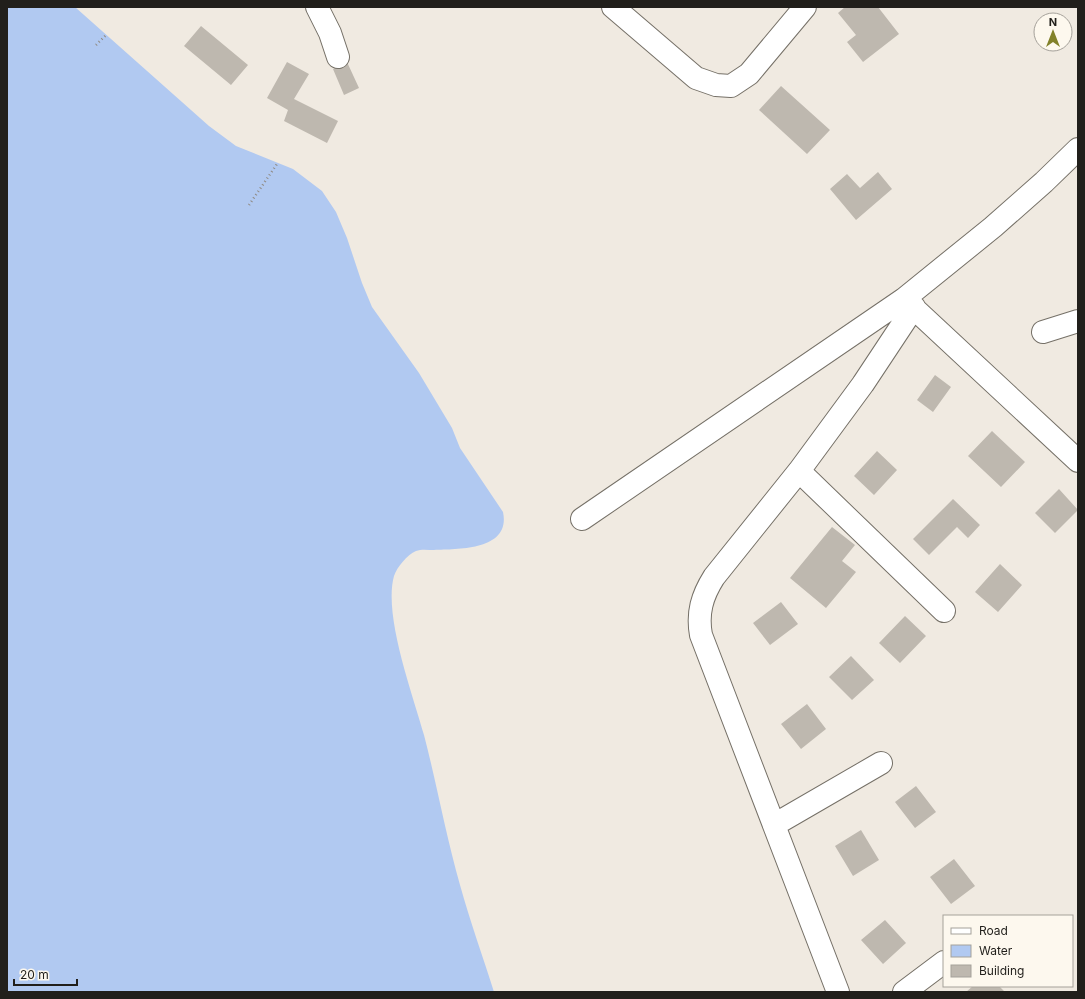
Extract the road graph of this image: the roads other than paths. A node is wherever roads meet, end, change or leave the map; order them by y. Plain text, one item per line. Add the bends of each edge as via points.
1 (317, 7) edge
2 (613, 7) edge
3 (805, 7) edge
4 (338, 57) dead end
5 (1078, 149) edge
6 (909, 303) junction
7 (1078, 321) edge
8 (1043, 332) dead end
9 (1078, 460) edge
10 (799, 470) junction
11 (582, 518) dead end
12 (944, 611) dead end
13 (881, 763) dead end
14 (774, 825) junction
15 (943, 963) edge
16 (838, 992) edge
17 (904, 992) edge

1 - 4 street
2 - 3 street via 696,78 716,85 731,86 749,74
5 - 6 street
6 - 9 street
6 - 10 street via 863,384
6 - 11 street
7 - 8 street
10 - 12 street
10 - 14 street via 714,577 700,606 699,622 702,635
13 - 14 street
14 - 16 street
15 - 17 street

